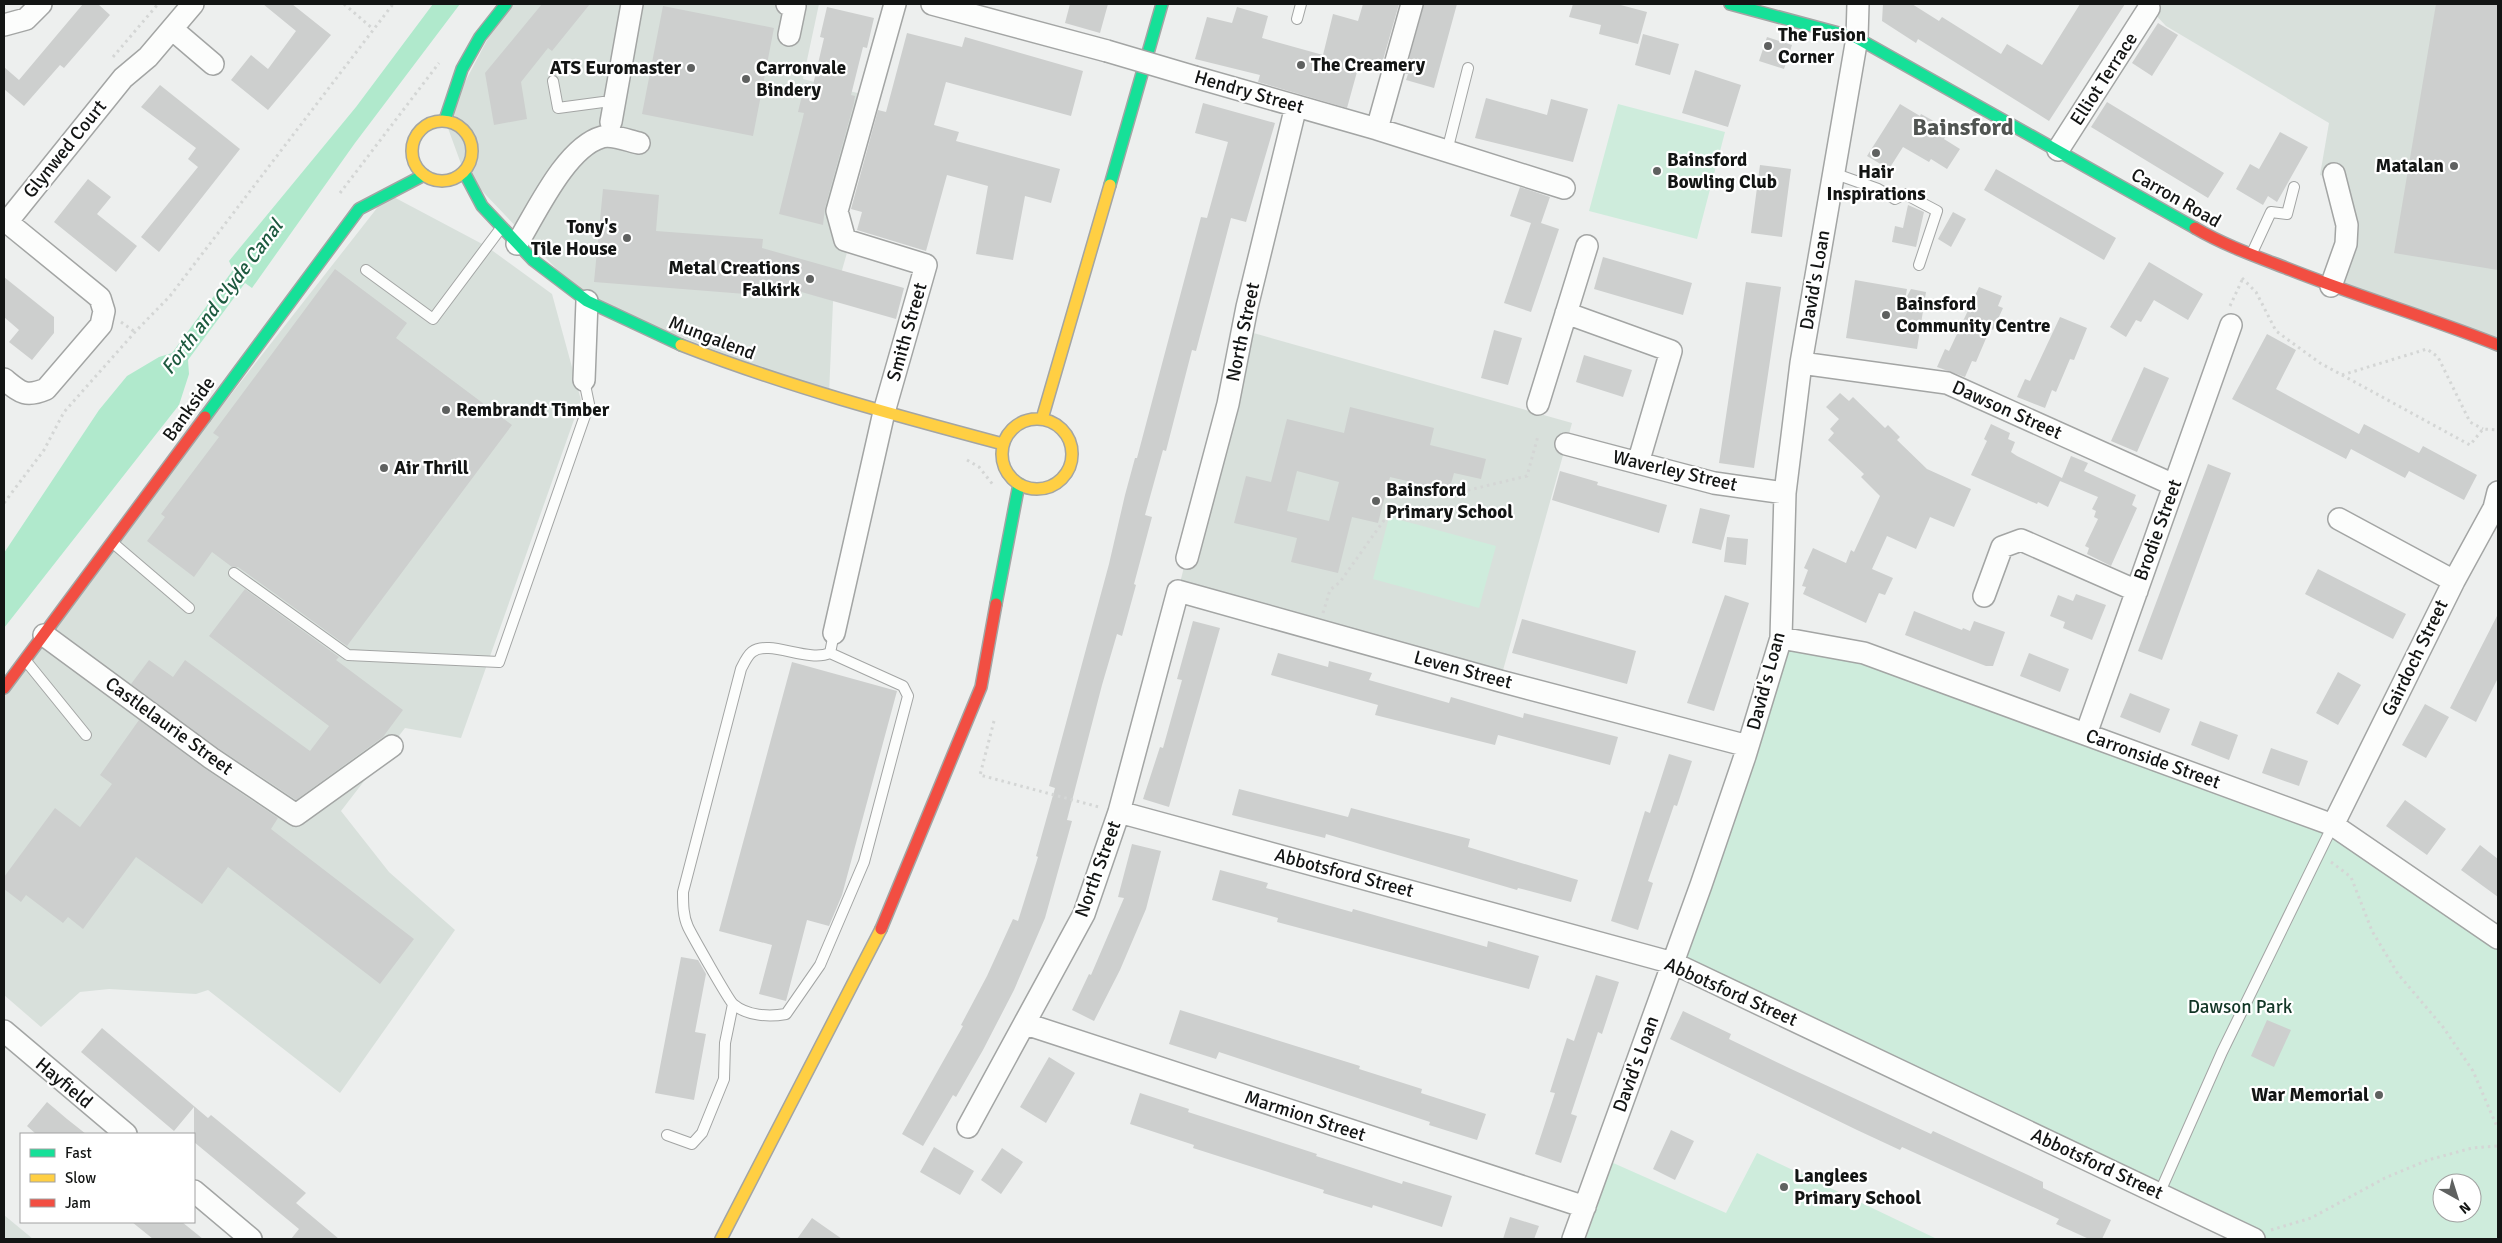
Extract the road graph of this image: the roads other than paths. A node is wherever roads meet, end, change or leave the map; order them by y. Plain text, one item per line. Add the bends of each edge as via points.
1 (42, 4) edge
2 (193, 4) edge
3 (506, 4) edge
4 (632, 4) edge
5 (787, 4) edge
6 (895, 4) edge
7 (1162, 4) edge
8 (1301, 4) edge
9 (1412, 4) edge
10 (1730, 4) edge
11 (1858, 4) edge
12 (939, 5) edge
13 (2149, 8) dead end
14 (1297, 19) dead end
15 (4, 25) edge
16 (172, 29) junction
17 (789, 35) dead end
18 (1857, 38) junction
19 (213, 64) dead end
20 (1468, 68) dead end
21 (553, 81) dead end
22 (1296, 106) junction
23 (612, 113) joint
24 (446, 120) junction
25 (1377, 129) junction
26 (640, 143) dead end
27 (2058, 150) junction
28 (1447, 151) junction
29 (464, 172) junction
30 (1833, 173) junction
31 (2334, 174) dead end
32 (424, 175) junction
33 (2294, 187) dead end
34 (1564, 188) dead end
35 (5, 221) edge
36 (502, 227) junction
37 (518, 244) junction
38 (1587, 246) dead end
39 (2253, 257) junction
40 (1919, 265) dead end
41 (366, 270) dead end
42 (2331, 286) junction
43 (587, 301) junction
44 (1566, 313) junction
45 (2231, 325) road end
46 (2498, 345) edge
47 (1801, 363) junction
48 (4, 379) edge
49 (584, 380) joint
50 (1538, 404) dead end
51 (884, 412) junction
52 (1042, 419) junction
53 (1003, 444) junction
54 (1566, 444) dead end
55 (1638, 463) junction
56 (1019, 484) junction
57 (2174, 485) junction
58 (2498, 492) edge
59 (1786, 493) junction
60 (2339, 519) dead end
61 (112, 542) junction
62 (1187, 558) dead end
63 (234, 573) dead end
64 (2454, 581) junction
65 (1178, 591) joint
66 (2137, 591) junction
67 (1984, 596) dead end
68 (189, 608) dead end
69 (44, 635) junction
70 (1781, 638) junction
71 (832, 643) junction
72 (26, 660) junction
73 (4, 688) edge
74 (2086, 734) junction
75 (86, 735) dead end
76 (392, 746) dead end
77 (1748, 746) junction
78 (1119, 812) junction
79 (2333, 825) junction
80 (2498, 938) edge
81 (1673, 963) junction
82 (733, 1004) junction
83 (1026, 1024) junction
84 (4, 1031) edge
85 (968, 1127) dead end
86 (125, 1133) edge
87 (667, 1135) dead end
88 (195, 1192) edge
89 (2159, 1194) junction
90 (1585, 1207) junction
91 (251, 1239) edge
92 (721, 1239) edge
93 (1573, 1239) edge
94 (2253, 1239) edge

1 - 15 street via 26,19
2 - 16 street, Glynwed Court
3 - 24 main road via 480,37 462,69
4 - 23 street
5 - 17 street via 795,6
6 - 51 street, Smith Street via 836,211 845,240 926,265
7 - 52 main road
8 - 14 lane
9 - 25 street
10 - 18 main road, Carron Road
11 - 18 street, David's Loan
12 - 22 street, Hendry Street, bridge
13 - 27 street, Elliot Terrace
16 - 19 street
16 - 35 street, Glynwed Court via 148,57 123,78
18 - 27 main road, Carron Road
18 - 30 street, David's Loan
20 - 28 lane
21 - 23 lane via 558,108 603,102
22 - 25 street, Hendry Street
22 - 62 street, North Street via 1247,307 1228,404
24 - 29 main road via 464,129 470,138 471,159
24 - 32 main road via 425,125 413,142 416,167
25 - 28 street, Hendry Street
26 - 37 street via 603,136 582,146 564,168
27 - 39 main road, Carron Road via 2205,236
28 - 34 street, Hendry Street
29 - 32 main road via 445,181
29 - 36 main road, Mungalend via 482,206
30 - 40 lane via 1878,189 1895,199 1905,194 1937,211
30 - 47 street, David's Loan
31 - 42 street via 2347,225 2346,244
32 - 61 main road, Bankside via 358,209
33 - 39 lane via 2287,214 2272,212
35 - 48 street, Glynwed Court via 100,298 104,311 102,325 46,389 33,395 20,393
36 - 37 main road, Mungalend
36 - 41 lane via 433,319
37 - 43 main road, Mungalend via 533,260
38 - 44 street
39 - 42 main road, Carron Road
42 - 46 main road, Carron Road
43 - 49 street
43 - 51 main road, Mungalend via 663,338 743,368
44 - 50 street
44 - 55 street via 1671,351
45 - 57 street, Brodie Street
47 - 57 street, Dawson Street via 1947,383
47 - 59 street, David's Loan
49 - 63 lane via 588,404 499,662 348,655
51 - 53 main road, Mungalend
51 - 71 street, Smith Street
52 - 53 main road via 1018,424
52 - 56 main road via 1054,423 1067,436 1072,454 1070,466 1060,481 1043,489 1030,489
53 - 56 main road via 1004,467
54 - 55 street, Waverley Street
55 - 59 street, Waverley Street via 1714,483
56 - 92 main road via 981,687 884,922
57 - 66 street, Brodie Street
58 - 64 street, Gairdoch Street via 2494,508
59 - 70 street, David's Loan
60 - 64 street
61 - 68 lane
61 - 69 main road, Bankside
64 - 79 street, Gairdoch Street
65 - 77 street, Leven Street
65 - 78 street, North Street
66 - 67 street via 2021,540 2002,547
66 - 74 street, Brodie Street
69 - 72 main road, Bankside
69 - 76 street, Castlelaurie Street via 211,758 296,815
70 - 74 street, Carronside Street via 1864,653
70 - 77 street, David's Loan
71 - 82 lane via 824,656 761,647 750,653 741,669 683,892 688,926
71 - 82 lane via 903,686 908,696 864,862 820,966 786,1014 768,1017
72 - 73 main road, Bankside
72 - 75 lane
74 - 79 street, Carronside Street
77 - 81 street, David's Loan
78 - 81 street, Abbotsford Street
78 - 83 street, North Street via 1084,914
79 - 80 street, Carronside Street
79 - 89 lane via 2222,1052
81 - 89 street, Abbotsford Street
81 - 90 street, David's Loan
82 - 87 lane via 725,1044 724,1079 702,1133 692,1144
83 - 85 street, North Street
83 - 90 street, Marmion Street
84 - 86 street, Hayfield
88 - 91 street
89 - 94 street, Abbotsford Street
90 - 93 street, David's Loan

